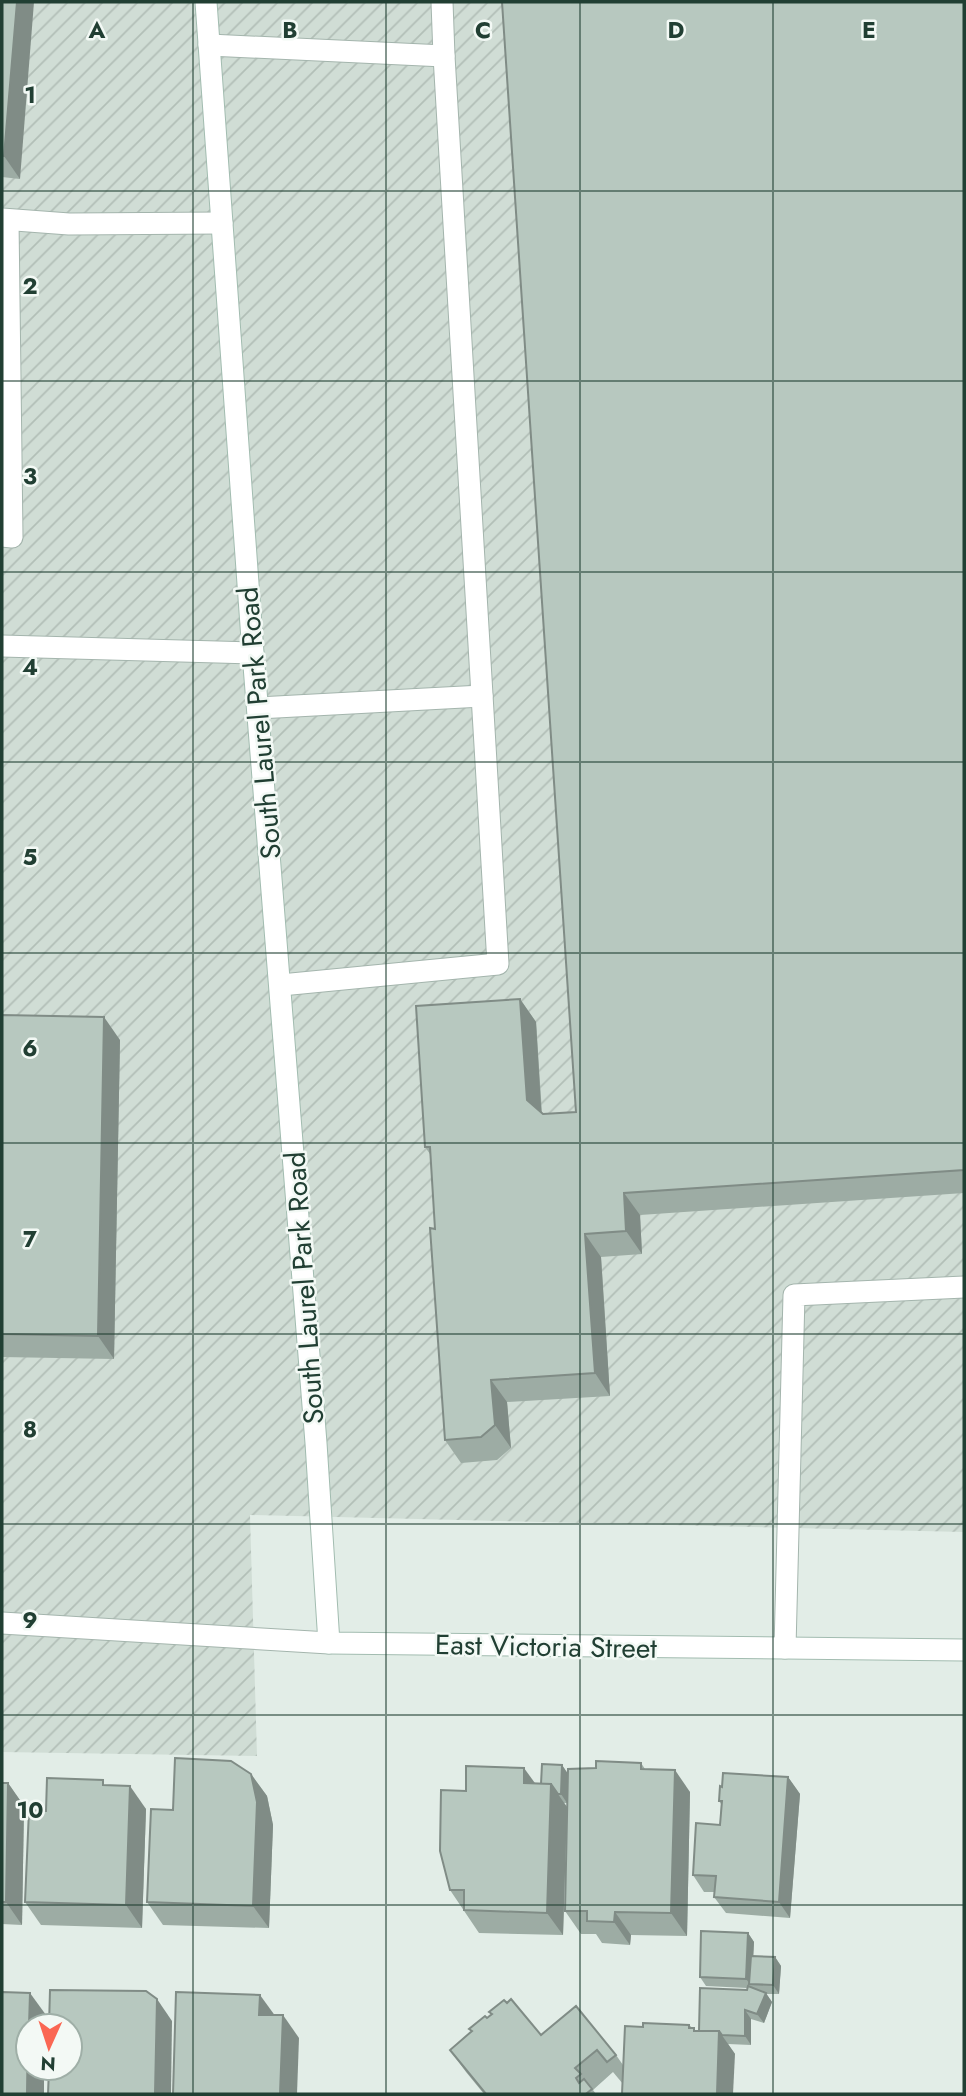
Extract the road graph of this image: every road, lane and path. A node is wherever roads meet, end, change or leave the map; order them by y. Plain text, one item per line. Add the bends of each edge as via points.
1 (206, 2) edge
2 (442, 2) edge
3 (209, 45) junction
4 (444, 56) junction
5 (5, 220) edge
6 (222, 223) junction
7 (2, 536) edge
8 (2, 646) edge
9 (253, 653) junction
10 (482, 696) junction
11 (258, 708) junction
12 (281, 985) junction
13 (964, 1287) edge
14 (2, 1623) edge
15 (328, 1643) junction
16 (785, 1648) junction
17 (964, 1650) edge

1 - 3 street, South Laurel Park Road
2 - 4 street
3 - 4 street
3 - 6 street, South Laurel Park Road
4 - 10 street
5 - 6 street
5 - 7 street via 12,537
6 - 9 street, South Laurel Park Road
8 - 9 street
9 - 11 street, South Laurel Park Road
10 - 11 street
10 - 12 street via 498,964
11 - 12 street, South Laurel Park Road
12 - 15 street, South Laurel Park Road
13 - 16 street via 794,1295
14 - 15 street, East Victoria Street
15 - 16 street, East Victoria Street
16 - 17 street, East Victoria Street

